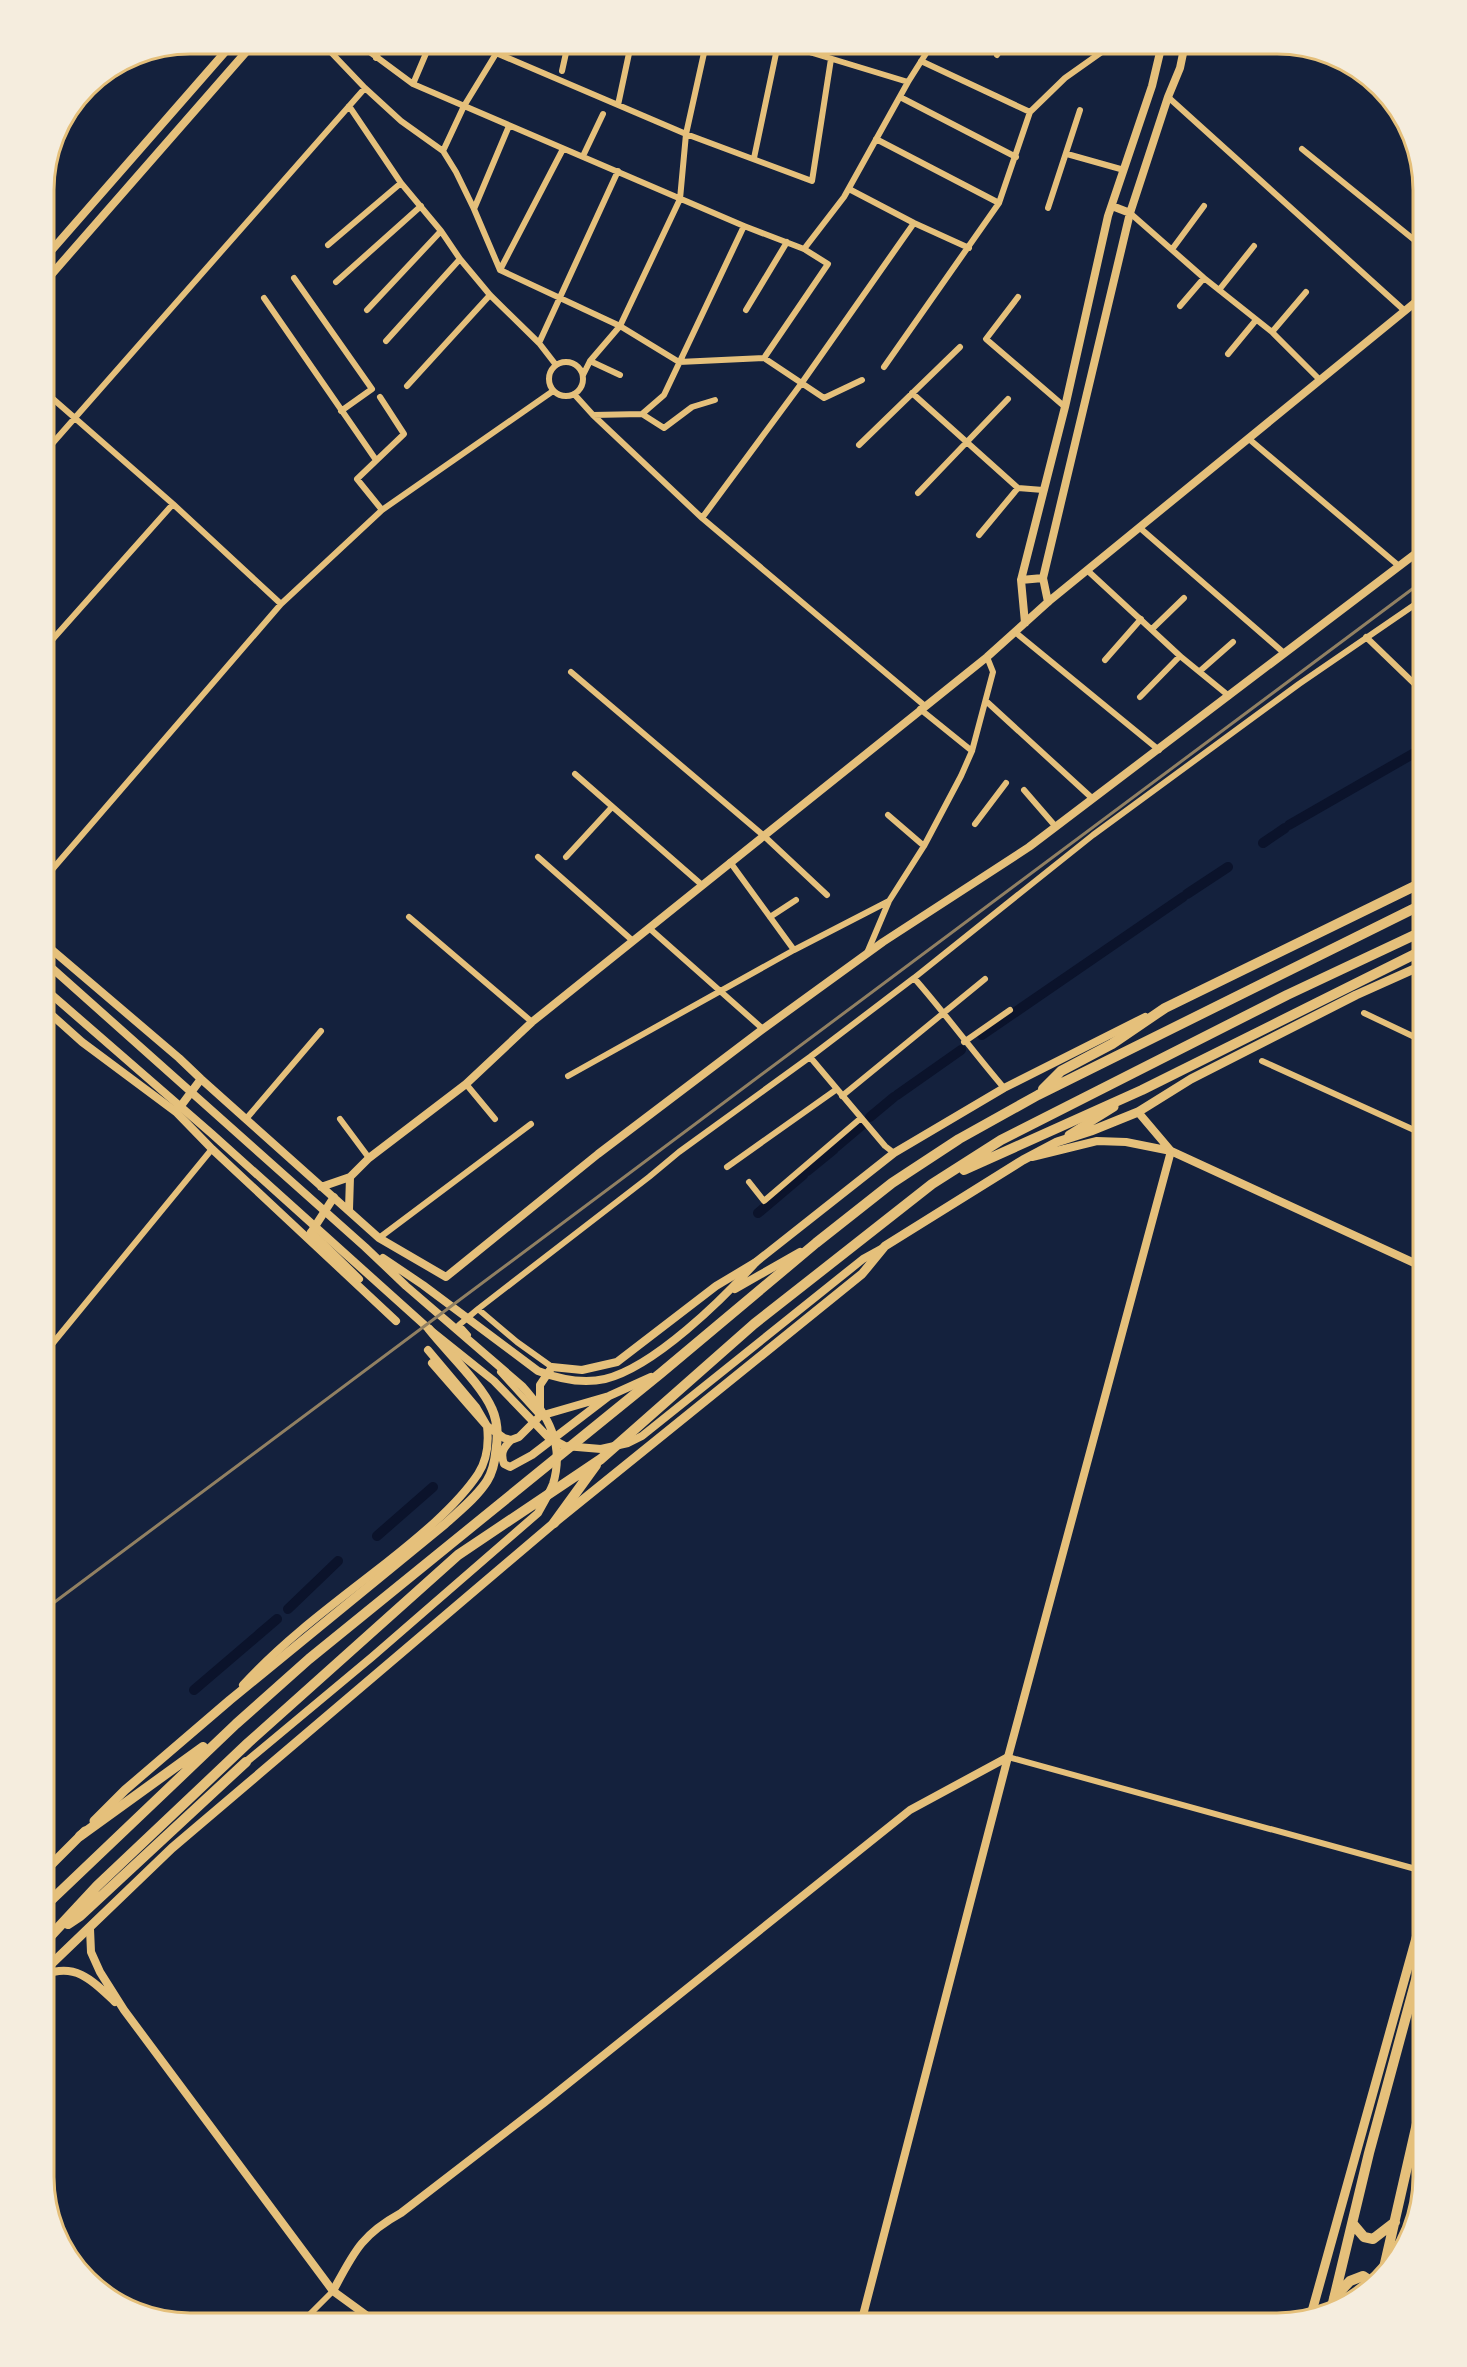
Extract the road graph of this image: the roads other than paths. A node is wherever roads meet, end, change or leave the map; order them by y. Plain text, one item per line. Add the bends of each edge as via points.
1 (223, 54) edge
2 (244, 54) edge
3 (333, 54) edge
4 (371, 54) edge
5 (378, 54) edge
6 (426, 54) edge
7 (496, 54) edge
8 (502, 54) edge
9 (566, 54) edge
10 (629, 54) edge
11 (704, 54) edge
12 (776, 54) edge
13 (813, 54) edge
14 (926, 54) edge
15 (1099, 54) edge
16 (1160, 54) edge
17 (1183, 54) edge
18 (376, 58) junction
19 (831, 60) junction
20 (921, 61) junction
21 (562, 71) dead end
22 (908, 82) junction
23 (413, 84) junction
24 (365, 88) junction
25 (900, 97) junction
26 (1168, 97) junction
27 (618, 105) junction
28 (350, 106) junction
29 (464, 106) junction
30 (1080, 110) dead end
31 (1030, 112) junction
32 (603, 114) dead end
33 (509, 126) junction
34 (686, 134) junction
35 (876, 139) junction
36 (562, 149) junction
37 (1302, 149) dead end
38 (443, 151) junction
39 (1067, 154) junction
40 (583, 156) junction
41 (1016, 157) junction
42 (754, 158) junction
43 (1124, 170) junction
44 (618, 171) junction
45 (401, 183) junction
46 (849, 189) junction
47 (680, 199) junction
48 (999, 203) junction
49 (1112, 206) junction
50 (1204, 206) dead end
51 (421, 207) junction
52 (1048, 208) dead end
53 (474, 209) junction
54 (1130, 213) junction
55 (914, 223) junction
56 (744, 226) junction
57 (441, 231) junction
58 (1413, 238) edge
59 (787, 242) junction
60 (328, 245) dead end
61 (1254, 246) dead end
62 (54, 247) edge
63 (969, 248) junction
64 (1173, 248) junction
65 (804, 249) junction
66 (460, 259) junction
67 (500, 270) junction
68 (54, 272) edge
69 (294, 278) dead end
70 (1204, 278) junction
71 (336, 282) dead end
72 (1219, 290) junction
73 (1306, 292) dead end
74 (490, 295) junction
75 (560, 297) junction
76 (1018, 297) dead end
77 (264, 298) dead end
78 (1413, 304) edge
79 (1180, 306) dead end
80 (367, 310) dead end
81 (746, 310) dead end
82 (1405, 310) junction
83 (1256, 320) junction
84 (620, 326) junction
85 (1272, 332) junction
86 (386, 341) dead end
87 (539, 343) junction
88 (960, 347) dead end
89 (1228, 354) dead end
90 (764, 358) junction
91 (590, 361) junction
92 (679, 362) junction
93 (556, 364) junction
94 (884, 367) dead end
95 (583, 375) junction
96 (620, 375) dead end
97 (1319, 379) junction
98 (862, 380) dead end
99 (801, 384) junction
100 (407, 386) dead end
101 (554, 391) junction
102 (912, 393) junction
103 (574, 394) junction
104 (380, 396) dead end
105 (1008, 399) dead end
106 (54, 400) edge
107 (715, 400) dead end
108 (1065, 407) junction
109 (341, 411) junction
110 (642, 414) junction
111 (593, 415) junction
112 (74, 417) junction
113 (1249, 439) junction
114 (54, 441) edge
115 (967, 442) junction
116 (859, 445) dead end
117 (376, 460) junction
118 (1018, 488) junction
119 (1043, 489) junction
120 (918, 493) dead end
121 (173, 504) junction
122 (382, 510) junction
123 (702, 518) junction
124 (1140, 528) junction
125 (979, 535) dead end
126 (1413, 556) edge
127 (1399, 566) junction
128 (1088, 571) junction
129 (1042, 578) junction
130 (1021, 580) junction
131 (1184, 598) dead end
132 (1048, 602) junction
133 (281, 604) junction
134 (1413, 606) edge
135 (1141, 619) junction
136 (1025, 623) junction
137 (1152, 629) junction
138 (1015, 632) junction
139 (1366, 637) junction
140 (54, 638) edge
141 (1233, 642) dead end
142 (1284, 653) junction
143 (1180, 656) junction
144 (987, 657) junction
145 (1105, 660) dead end
146 (1200, 671) junction
147 (571, 672) dead end
148 (1413, 682) edge
149 (1229, 696) junction
150 (1140, 697) dead end
151 (986, 701) junction
152 (922, 708) junction
153 (1159, 750) junction
154 (972, 751) junction
155 (575, 774) dead end
156 (1006, 783) dead end
157 (1024, 790) dead end
158 (1093, 799) junction
159 (612, 807) junction
160 (888, 815) dead end
161 (975, 824) dead end
162 (1056, 827) junction
163 (764, 836) junction
164 (924, 846) junction
165 (566, 856) dead end
166 (538, 857) dead end
167 (730, 862) junction
168 (54, 867) edge
169 (702, 885) junction
170 (1413, 887) edge
171 (827, 895) dead end
172 (796, 900) dead end
173 (889, 901) junction
174 (1413, 909) edge
175 (409, 917) dead end
176 (770, 917) junction
177 (649, 928) junction
178 (1413, 936) edge
179 (633, 941) junction
180 (794, 950) junction
181 (54, 952) edge
182 (867, 954) junction
183 (1413, 955) edge
184 (54, 970) edge
185 (1413, 970) edge
186 (914, 978) junction
187 (985, 979) dead end
188 (720, 992) junction
189 (54, 997) edge
190 (1165, 1008) junction
191 (1010, 1010) dead end
192 (944, 1012) junction
193 (1364, 1013) dead end
194 (54, 1017) edge
195 (532, 1022) junction
196 (763, 1029) junction
197 (321, 1031) dead end
198 (1413, 1036) edge
199 (964, 1042) junction
200 (810, 1057) junction
201 (1262, 1061) dead end
202 (568, 1076) dead end
203 (201, 1079) junction
204 (466, 1084) junction
205 (1004, 1088) junction
206 (837, 1089) junction
207 (1142, 1090) junction
208 (1038, 1095) junction
209 (842, 1096) junction
210 (176, 1112) junction
211 (1138, 1112) junction
212 (861, 1118) junction
213 (246, 1119) junction
214 (340, 1119) dead end
215 (495, 1119) dead end
216 (531, 1124) dead end
217 (1413, 1129) edge
218 (1057, 1142) junction
219 (212, 1149) junction
220 (1171, 1151) junction
221 (894, 1153) junction
222 (369, 1158) junction
223 (1023, 1160) junction
224 (727, 1167) dead end
225 (350, 1177) junction
226 (749, 1182) dead end
227 (932, 1184) junction
228 (321, 1187) junction
229 (334, 1197) junction
230 (349, 1209) junction
231 (309, 1234) junction
232 (379, 1238) junction
233 (816, 1243) junction
234 (885, 1246) junction
235 (365, 1247) junction
236 (756, 1262) junction
237 (1413, 1262) edge
238 (729, 1292) junction
239 (478, 1309) junction
240 (397, 1320) dead end
241 (429, 1329) junction
242 (54, 1342) edge
243 (426, 1352) dead end
244 (552, 1366) junction
245 (661, 1373) junction
246 (609, 1396) junction
247 (540, 1416) junction
248 (487, 1426) junction
249 (511, 1440) junction
250 (601, 1459) junction
251 (554, 1523) junction
252 (230, 1700) junction
253 (236, 1724) junction
254 (1008, 1757) junction
255 (246, 1762) joint
256 (80, 1836) junction
257 (54, 1862) edge
258 (1413, 1868) edge
259 (54, 1897) edge
260 (90, 1929) junction
261 (54, 1934) edge
262 (54, 1934) edge
263 (1413, 1952) edge
264 (54, 1963) edge
265 (54, 1970) edge
266 (1413, 1994) edge
267 (124, 2010) junction
268 (1413, 2144) edge
269 (1395, 2221) junction
270 (1353, 2224) junction
271 (1386, 2258) edge
272 (1367, 2279) edge
273 (333, 2291) junction
274 (1334, 2299) joint
275 (1313, 2308) edge
276 (311, 2313) edge
277 (363, 2313) edge
278 (864, 2313) edge

1 - 62 main road
2 - 68 main road
3 - 24 street
4 - 18 street
5 - 18 street
6 - 23 street
7 - 29 street
8 - 27 street
9 - 21 street
10 - 27 street
11 - 34 street
12 - 42 street
13 - 19 street
14 - 20 street
15 - 31 street via 1065,78
16 - 43 street
17 - 26 street
18 - 23 street
19 - 22 street
19 - 42 street via 813,181
20 - 22 street
20 - 31 street
22 - 25 street
23 - 29 street
24 - 28 street
24 - 38 street via 401,121
25 - 35 street
25 - 41 street
26 - 54 street
26 - 82 street
27 - 34 street
28 - 45 street
28 - 112 street
29 - 33 street
29 - 38 street
30 - 39 street
31 - 41 street
32 - 40 street
33 - 36 street
33 - 53 street
34 - 42 street
34 - 47 street
35 - 46 street
35 - 48 street
36 - 40 street
36 - 67 street
37 - 58 street
38 - 53 street
39 - 43 street
39 - 52 street
40 - 44 street
41 - 48 street
43 - 49 street
44 - 47 street
44 - 75 street
45 - 51 street
45 - 60 street
46 - 55 street
46 - 65 street
47 - 56 street
47 - 84 street
48 - 63 street
49 - 54 street
49 - 108 street
50 - 64 street
51 - 57 street
51 - 71 street
53 - 67 street
54 - 64 street
54 - 129 street
55 - 63 street
55 - 99 street
56 - 59 street
56 - 92 street
57 - 66 street
57 - 80 street
59 - 65 street
59 - 81 street
61 - 72 street
63 - 94 street
64 - 70 street
65 - 90 street via 828,264
66 - 74 street
66 - 86 street
67 - 75 street
69 - 109 street via 372,389
70 - 72 street
70 - 79 street
72 - 83 street
73 - 85 street
74 - 87 street
74 - 100 street
75 - 84 street
75 - 87 street
76 - 108 street via 986,339
77 - 109 street
78 - 82 street
82 - 97 street
83 - 85 street
83 - 89 street
84 - 91 street
84 - 92 street
85 - 97 street
87 - 93 street
88 - 102 street
90 - 92 street
90 - 99 street
91 - 95 street
91 - 96 street
92 - 110 street via 664,395
93 - 95 street via 577,365
93 - 101 street via 549,374
95 - 103 street via 582,386
97 - 113 street
98 - 99 street via 824,398
99 - 123 street
101 - 103 street via 563,396
101 - 122 street
102 - 115 street
102 - 116 street
103 - 111 street
104 - 117 street via 404,434
105 - 115 street
106 - 112 street
107 - 110 street via 692,407 664,428
108 - 119 street
109 - 117 street
110 - 111 street
111 - 123 street
112 - 114 street
112 - 121 street
113 - 124 street
113 - 127 street
115 - 118 street
115 - 120 street
117 - 122 street via 357,478
118 - 119 street
118 - 125 street
119 - 130 street
121 - 133 street
121 - 140 street
122 - 133 street
123 - 152 street
124 - 128 street
124 - 142 street
126 - 127 street
127 - 142 street
128 - 132 street
128 - 135 street
129 - 130 street
129 - 132 street
130 - 136 street
131 - 137 street
132 - 136 street
133 - 168 street
134 - 139 street
135 - 137 street
135 - 145 street
136 - 138 street
137 - 143 street
138 - 144 street
138 - 153 street
139 - 148 street
139 - 186 street via 1093,835
141 - 146 street
142 - 149 street
143 - 146 street
143 - 150 street
144 - 151 street via 993,672
144 - 152 street
146 - 149 street
147 - 163 street
149 - 153 street
151 - 154 street
151 - 158 street
152 - 154 street
152 - 163 street
153 - 158 street
154 - 164 street
155 - 159 street
156 - 161 street
157 - 162 street
158 - 162 street
159 - 165 street
159 - 169 street
160 - 164 street
162 - 182 street
163 - 167 street
163 - 171 street
164 - 173 street
166 - 179 street
167 - 169 street
167 - 176 street
169 - 177 street
170 - 190 highway
172 - 176 street
173 - 180 street
173 - 182 street
174 - 208 highway
175 - 195 street
176 - 180 street
177 - 179 street
177 - 188 street
178 - 227 highway via 1287,995 1001,1140
179 - 195 street
180 - 188 street
181 - 203 street
182 - 196 street
183 - 207 highway
184 - 235 main road
185 - 211 main road via 1191,1079
186 - 192 street
186 - 200 street
187 - 192 street
188 - 196 street
188 - 202 street
189 - 241 main road
190 - 205 street
190 - 208 highway via 1112,1044 1061,1071
191 - 199 street
192 - 199 street
192 - 209 street
193 - 198 street
194 - 210 street
195 - 204 street
196 - 232 street via 598,1154 446,1277
197 - 213 street
199 - 205 street
200 - 206 street
200 - 239 street via 679,1152
201 - 217 street
203 - 210 street
203 - 213 street
204 - 215 street
204 - 222 street
205 - 221 street
206 - 209 street
206 - 224 street
207 - 218 main road
207 - 227 highway
208 - 233 highway via 959,1139 892,1183
209 - 212 street
210 - 219 street
211 - 218 main road
211 - 220 main road
212 - 221 street
212 - 226 street via 764,1201
213 - 228 street
214 - 222 street
216 - 232 street
218 - 223 main road
219 - 231 street
219 - 242 street
220 - 223 main road via 1097,1141
220 - 237 main road
220 - 254 main road
221 - 236 street
222 - 225 street
223 - 234 main road
225 - 228 street
225 - 230 street
227 - 250 highway via 754,1324
228 - 229 street
229 - 230 street
229 - 231 street
230 - 232 street
231 - 240 street
233 - 238 main road
233 - 245 highway
234 - 241 main road via 863,1259 642,1436 601,1449 565,1446 548,1437 494,1381
234 - 251 main road via 862,1274
235 - 238 main road via 538,1371 555,1378 604,1379 640,1365
235 - 255 main road via 540,1405 550,1423 556,1449 552,1485 538,1513
236 - 238 main road
236 - 244 street via 716,1286 617,1362 582,1370
239 - 244 street
239 - 247 street via 459,1325
241 - 252 main road via 492,1409 497,1426 495,1461 488,1480 473,1498 385,1574
243 - 248 street
244 - 247 street via 540,1385
245 - 246 street
245 - 253 highway via 309,1659
246 - 247 street
246 - 249 street via 532,1455 510,1467 501,1457
247 - 249 street
248 - 249 street
248 - 252 street via 483,1464 463,1492 423,1534 266,1660
250 - 251 highway
250 - 261 highway via 458,1555 248,1743 97,1886
251 - 260 main road via 172,1848
252 - 256 main road via 125,1790
253 - 256 highway
253 - 259 highway
254 - 258 street
254 - 273 street via 910,1810 545,2102 365,2237
254 - 278 main road
255 - 262 highway via 80,1916
256 - 257 main road
260 - 264 main road
260 - 267 main road via 91,1952 99,1972
263 - 275 main road
265 - 267 main road via 81,1974
266 - 270 highway
267 - 273 main road
268 - 269 highway
269 - 270 highway via 1374,2239 1364,2237
269 - 271 highway
270 - 274 highway
272 - 274 highway via 1356,2277
273 - 276 street
273 - 277 main road

